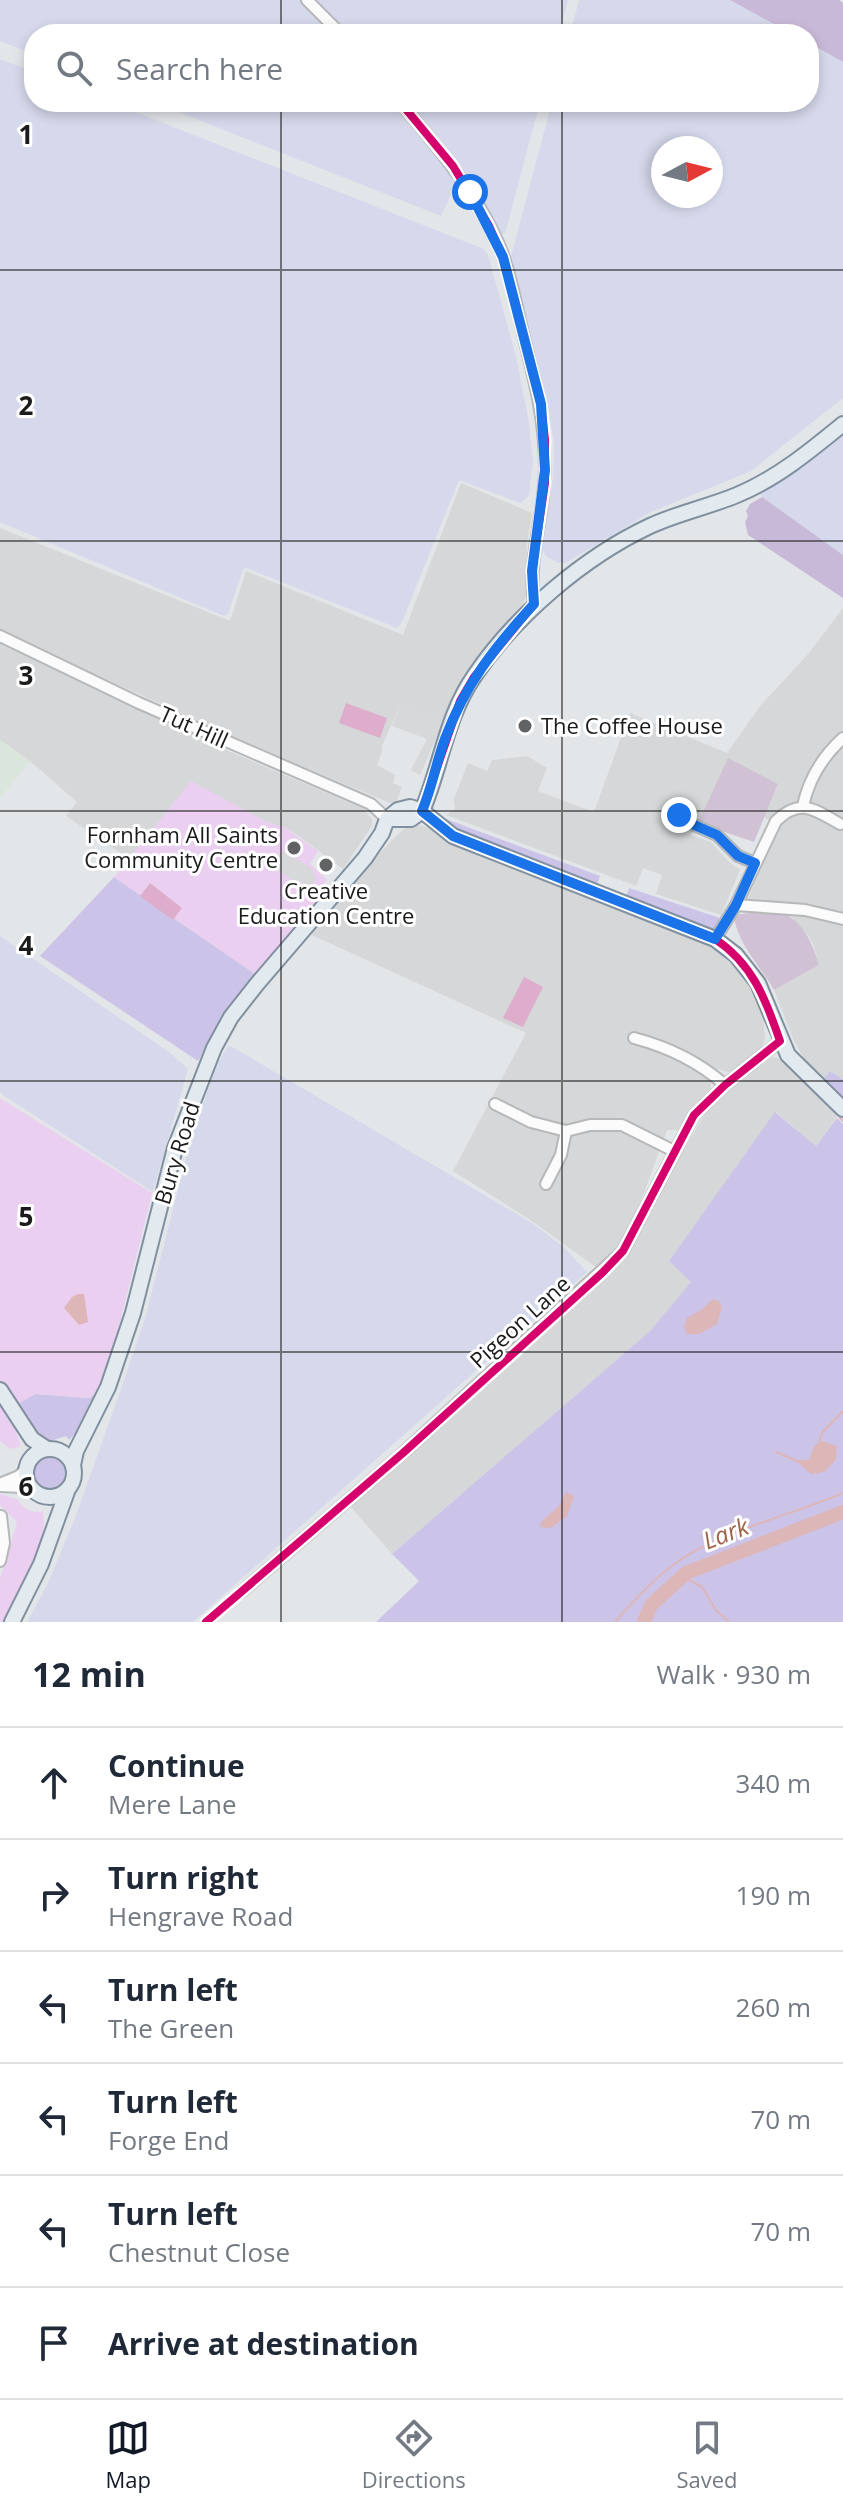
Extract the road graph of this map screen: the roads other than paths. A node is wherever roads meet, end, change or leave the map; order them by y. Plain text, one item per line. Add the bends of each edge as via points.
1 (307, 0) edge
2 (331, 24) edge
3 (408, 112) edge
4 (843, 424) edge
5 (534, 604) junction
6 (0, 636) edge
7 (843, 738) edge
8 (803, 806) junction
9 (673, 807) dead end
10 (422, 811) junction
11 (387, 819) junction
12 (840, 824) dead end
13 (755, 863) junction
14 (736, 905) junction
15 (843, 919) edge
16 (715, 939) junction
17 (634, 1038) dead end
18 (780, 1041) junction
19 (725, 1085) junction
20 (495, 1104) dead end
21 (843, 1109) edge
22 (566, 1131) junction
23 (674, 1151) junction
24 (546, 1184) dead end
25 (0, 1390) edge
26 (22, 1426) junction
27 (90, 1426) junction
28 (52, 1449) junction
29 (73, 1465) junction
30 (27, 1466) junction
31 (0, 1485) edge
32 (68, 1489) junction
33 (38, 1494) junction
34 (1, 1516) edge
35 (50, 1536) junction
36 (0, 1561) edge
37 (240, 1593) dead end
38 (12, 1622) edge

1 - 2 street
3 - 5 street via 453,166 503,257 541,404 545,483 532,571
4 - 5 main road via 777,474 651,526 609,549
5 - 10 main road via 467,689
6 - 11 street, Tut Hill via 371,804
7 - 8 street via 814,771
8 - 12 street
8 - 13 street via 776,821
9 - 13 street via 685,821 717,835 738,856
10 - 11 main road via 410,807
10 - 16 main road via 453,836
11 - 27 main road, Bury Road via 365,858 231,1017 214,1048 175,1148 133,1313
13 - 14 street
14 - 15 street
14 - 16 street
16 - 18 main road via 758,983
17 - 19 street via 673,1051
18 - 19 street, Pigeon Lane
18 - 21 main road via 800,1069
19 - 23 street, Pigeon Lane via 694,1115
20 - 22 street via 531,1122
22 - 23 street via 622,1125
22 - 24 street
23 - 37 street, Pigeon Lane via 623,1251 602,1273
25 - 26 main road
26 - 28 main road via 39,1445
26 - 30 main road
27 - 28 main road via 68,1444
27 - 29 main road, Bury Road
28 - 29 main road via 63,1452
28 - 30 main road via 35,1453
29 - 32 main road
30 - 31 street
30 - 33 main road via 29,1485
31 - 33 street
32 - 33 main road via 56,1496
32 - 35 main road
33 - 35 main road via 47,1507
34 - 36 street
35 - 38 main road

